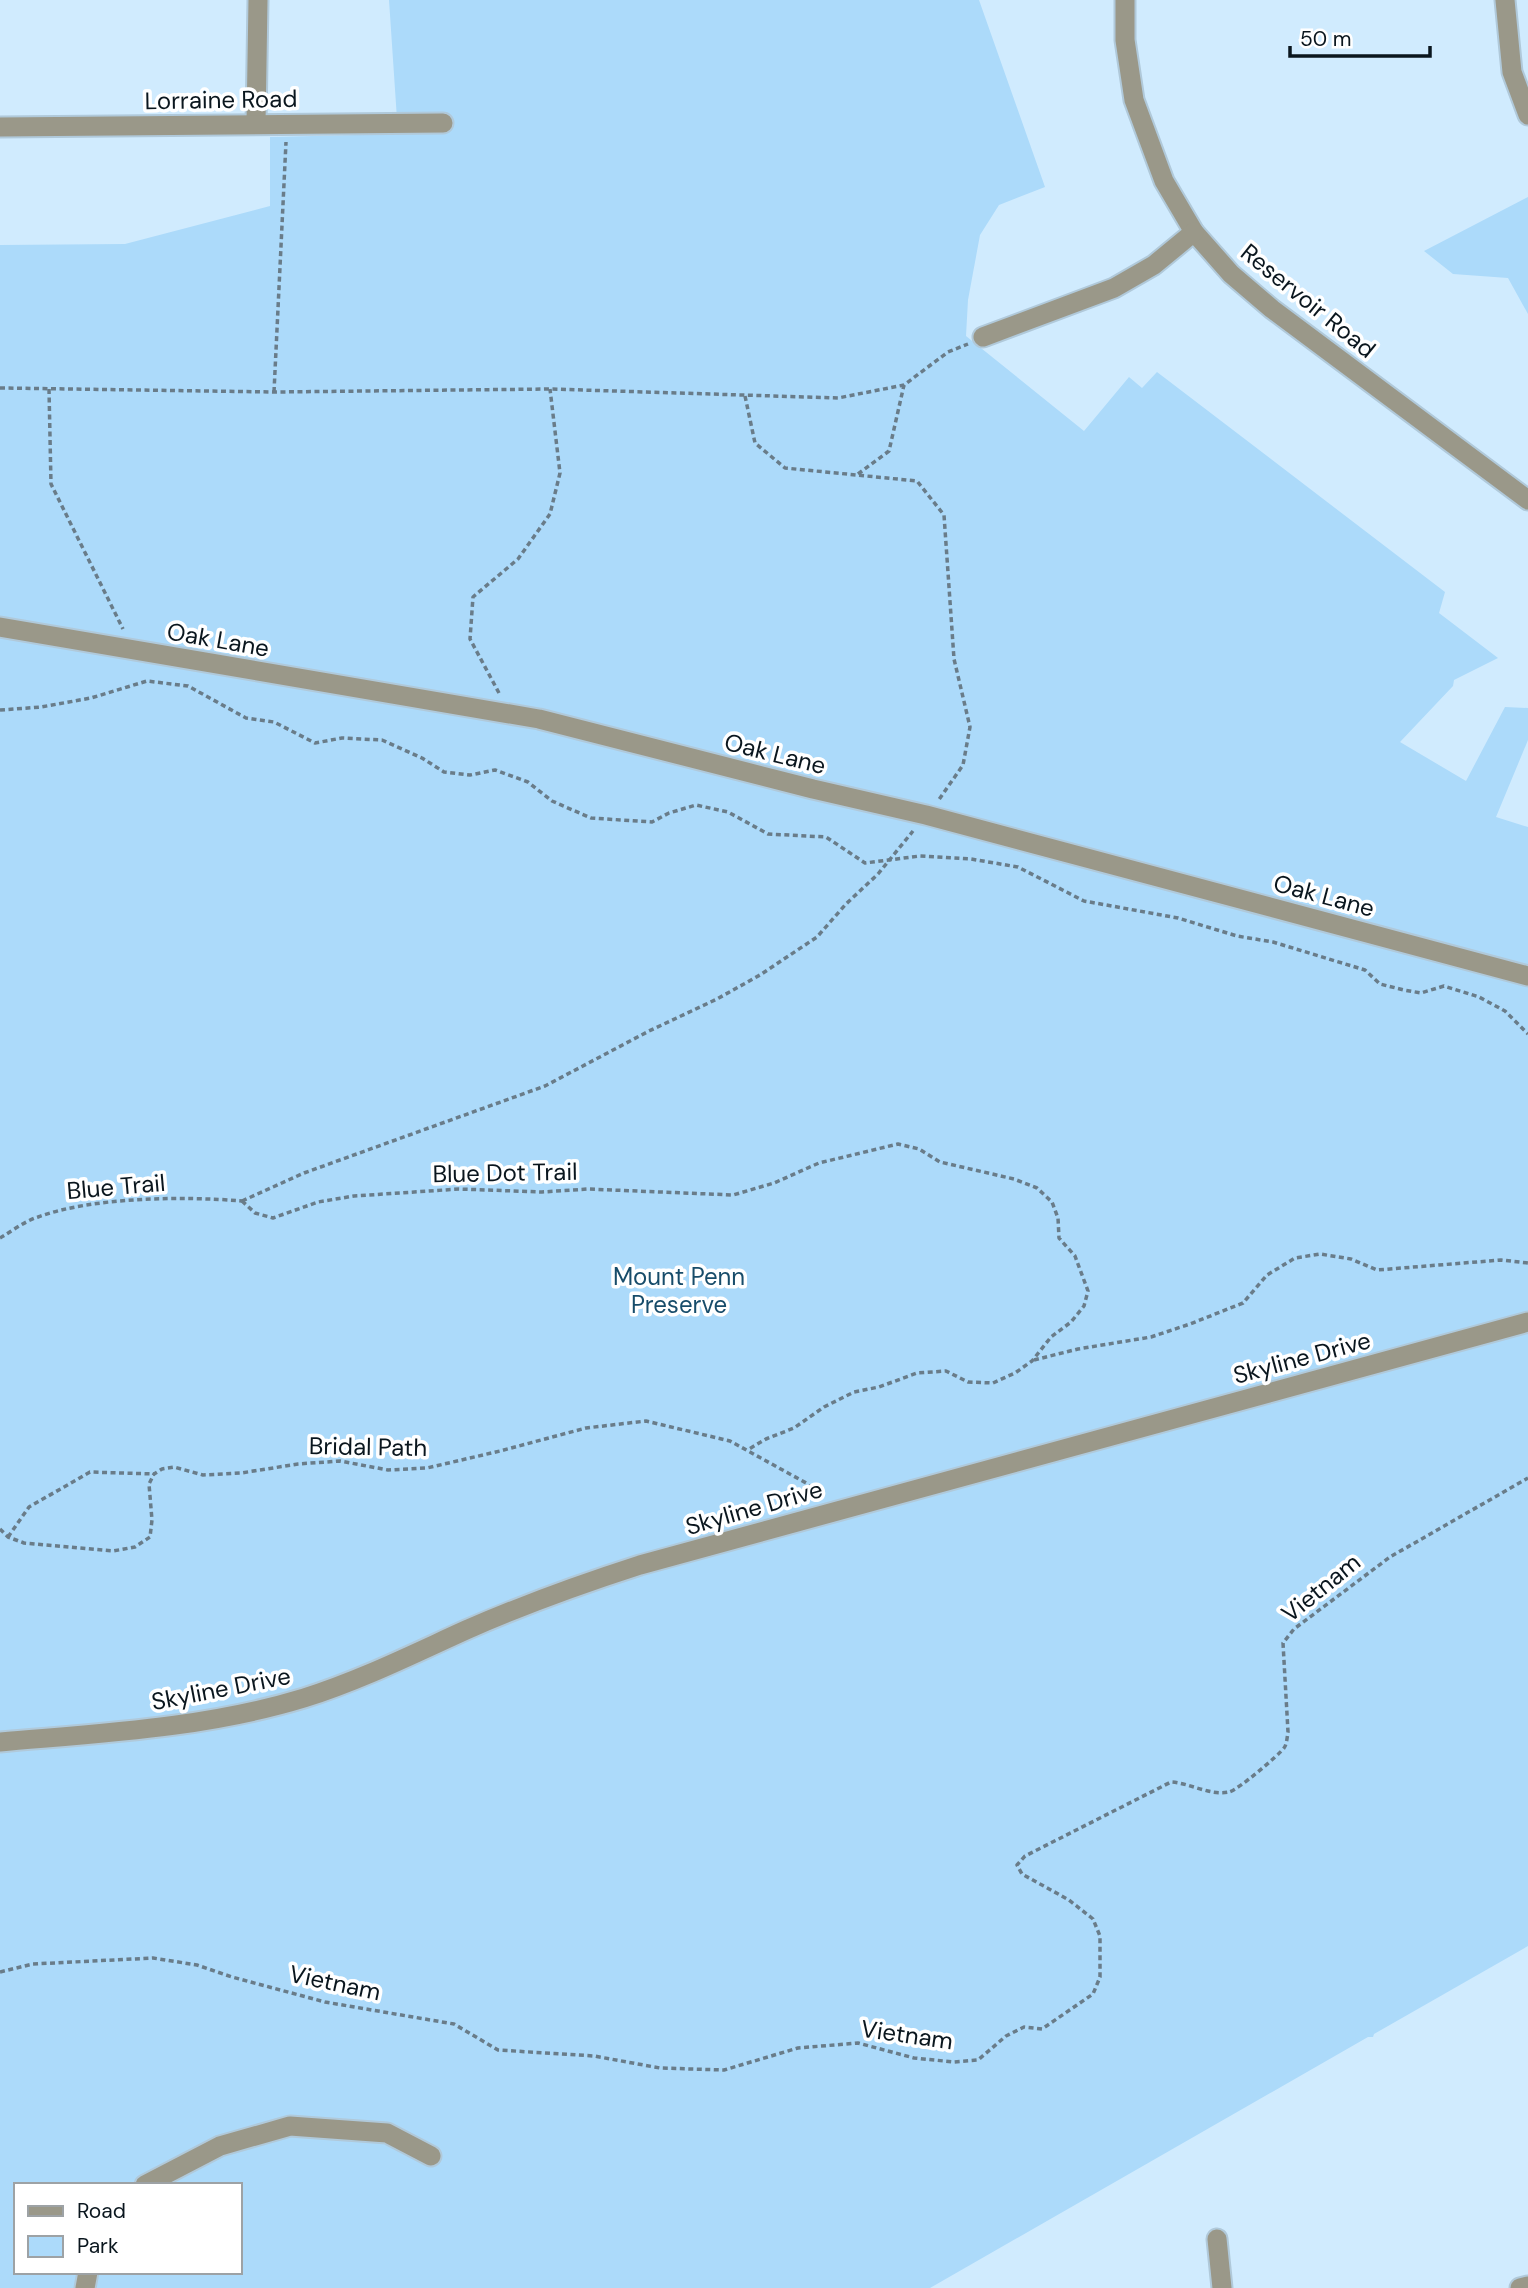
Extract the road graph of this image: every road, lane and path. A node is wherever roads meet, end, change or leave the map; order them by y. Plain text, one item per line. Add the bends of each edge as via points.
1 (258, 0) edge
2 (1125, 0) edge
3 (1505, 0) edge
4 (1528, 115) edge
5 (287, 123) junction
6 (443, 123) dead end
7 (256, 124) junction
8 (0, 127) edge
9 (1194, 232) junction
10 (983, 337) joint
11 (904, 385) junction
12 (0, 388) edge
13 (49, 389) junction
14 (550, 389) junction
15 (274, 392) junction
16 (745, 396) dead end
17 (856, 475) junction
18 (1528, 500) edge
19 (0, 627) edge
20 (134, 650) junction
21 (0, 710) edge
22 (500, 712) junction
23 (926, 815) junction
24 (890, 859) junction
25 (1528, 976) edge
26 (1528, 1034) edge
27 (242, 1201) junction
28 (0, 1238) edge
29 (1528, 1264) edge
30 (1528, 1322) edge
31 (1032, 1361) junction
32 (749, 1449) junction
33 (154, 1474) junction
34 (1528, 1478) edge
35 (822, 1501) dead end
36 (0, 1529) edge
37 (8, 1537) junction
38 (0, 1741) edge
39 (0, 1972) edge
40 (430, 2156) dead end
41 (149, 2183) edge
42 (1217, 2239) dead end
43 (1528, 2286) edge
44 (1222, 2288) edge
45 (1520, 2288) edge

1 - 7 street
2 - 9 street, Reservoir Road via 1134,100 1154,157
3 - 4 street via 1512,72
5 - 6 street, Lorraine Road
5 - 7 street, Lorraine Road
5 - 15 path
7 - 8 street, Lorraine Road
9 - 10 street via 1154,265 1115,288
9 - 18 street, Reservoir Road via 1231,274 1272,309
10 - 11 path via 948,352
11 - 14 path via 838,398
11 - 17 path via 889,451
12 - 13 path
13 - 15 path
13 - 20 path via 51,484
14 - 15 path
14 - 22 path via 559,472 550,514 518,559 473,597 470,639 499,694
16 - 17 path, Blue Dot Trail via 755,443 785,468
17 - 23 path, Blue Dot Trail via 917,481 944,515 954,659 970,727 963,765
19 - 20 street, Oak Lane
20 - 22 street, Oak Lane
21 - 24 path via 91,698 148,681 188,686 246,718 274,722 315,743 342,738 382,740 444,772 470,775 495,770 528,782 552,800 591,818 652,821 696,805 728,812 768,834 827,837 864,863
22 - 23 street, Oak Lane
23 - 24 path, Blue Dot Trail
23 - 25 street, Oak Lane
24 - 26 path via 958,858 1018,867 1084,901 1273,942 1365,970 1380,984 1404,990 1421,992 1444,986 1479,997 1505,1011
24 - 27 path, Blue Dot Trail via 817,937 717,999 545,1086 304,1173
27 - 28 path, Blue Trail via 208,1198 72,1206 35,1217
27 - 31 path, Blue Dot Trail via 255,1213 273,1218 318,1202 354,1196 459,1189 733,1195 819,1163 898,1144 919,1149 940,1162 1038,1188 1052,1202 1059,1238 1075,1256 1088,1291 1084,1306
29 - 31 path via 1501,1260 1377,1270 1320,1254 1295,1258 1266,1275 1243,1303 1190,1324 1151,1337
30 - 38 street, Skyline Drive via 640,1565 560,1591 304,1698 187,1723
31 - 32 path, Blue Dot Trail via 993,1383 968,1382 946,1371 917,1373 853,1392
32 - 33 path, Bridal Path via 646,1421 586,1428 427,1468 388,1470 340,1461 203,1475 174,1467
32 - 35 path, Bridal Path via 808,1484
33 - 37 path, Bridal Path via 90,1472 29,1507
33 - 37 path via 149,1484 150,1537 135,1547 113,1551 23,1543
34 - 39 path, Vietnam via 1390,1557 1294,1629 1283,1643 1286,1746 1248,1780 1230,1792 1171,1782 1026,1856 1017,1865 1022,1874 1093,1919 1100,1936 1100,1977 1093,1994 1042,2029 1024,2027 978,2060 914,2057 858,2043 798,2048 724,2070 660,2068 594,2056 498,2050 454,2024 325,2002 197,1965 153,1958 33,1964
36 - 37 path
40 - 41 street via 387,2133 290,2126 220,2146
42 - 44 street
43 - 45 street

